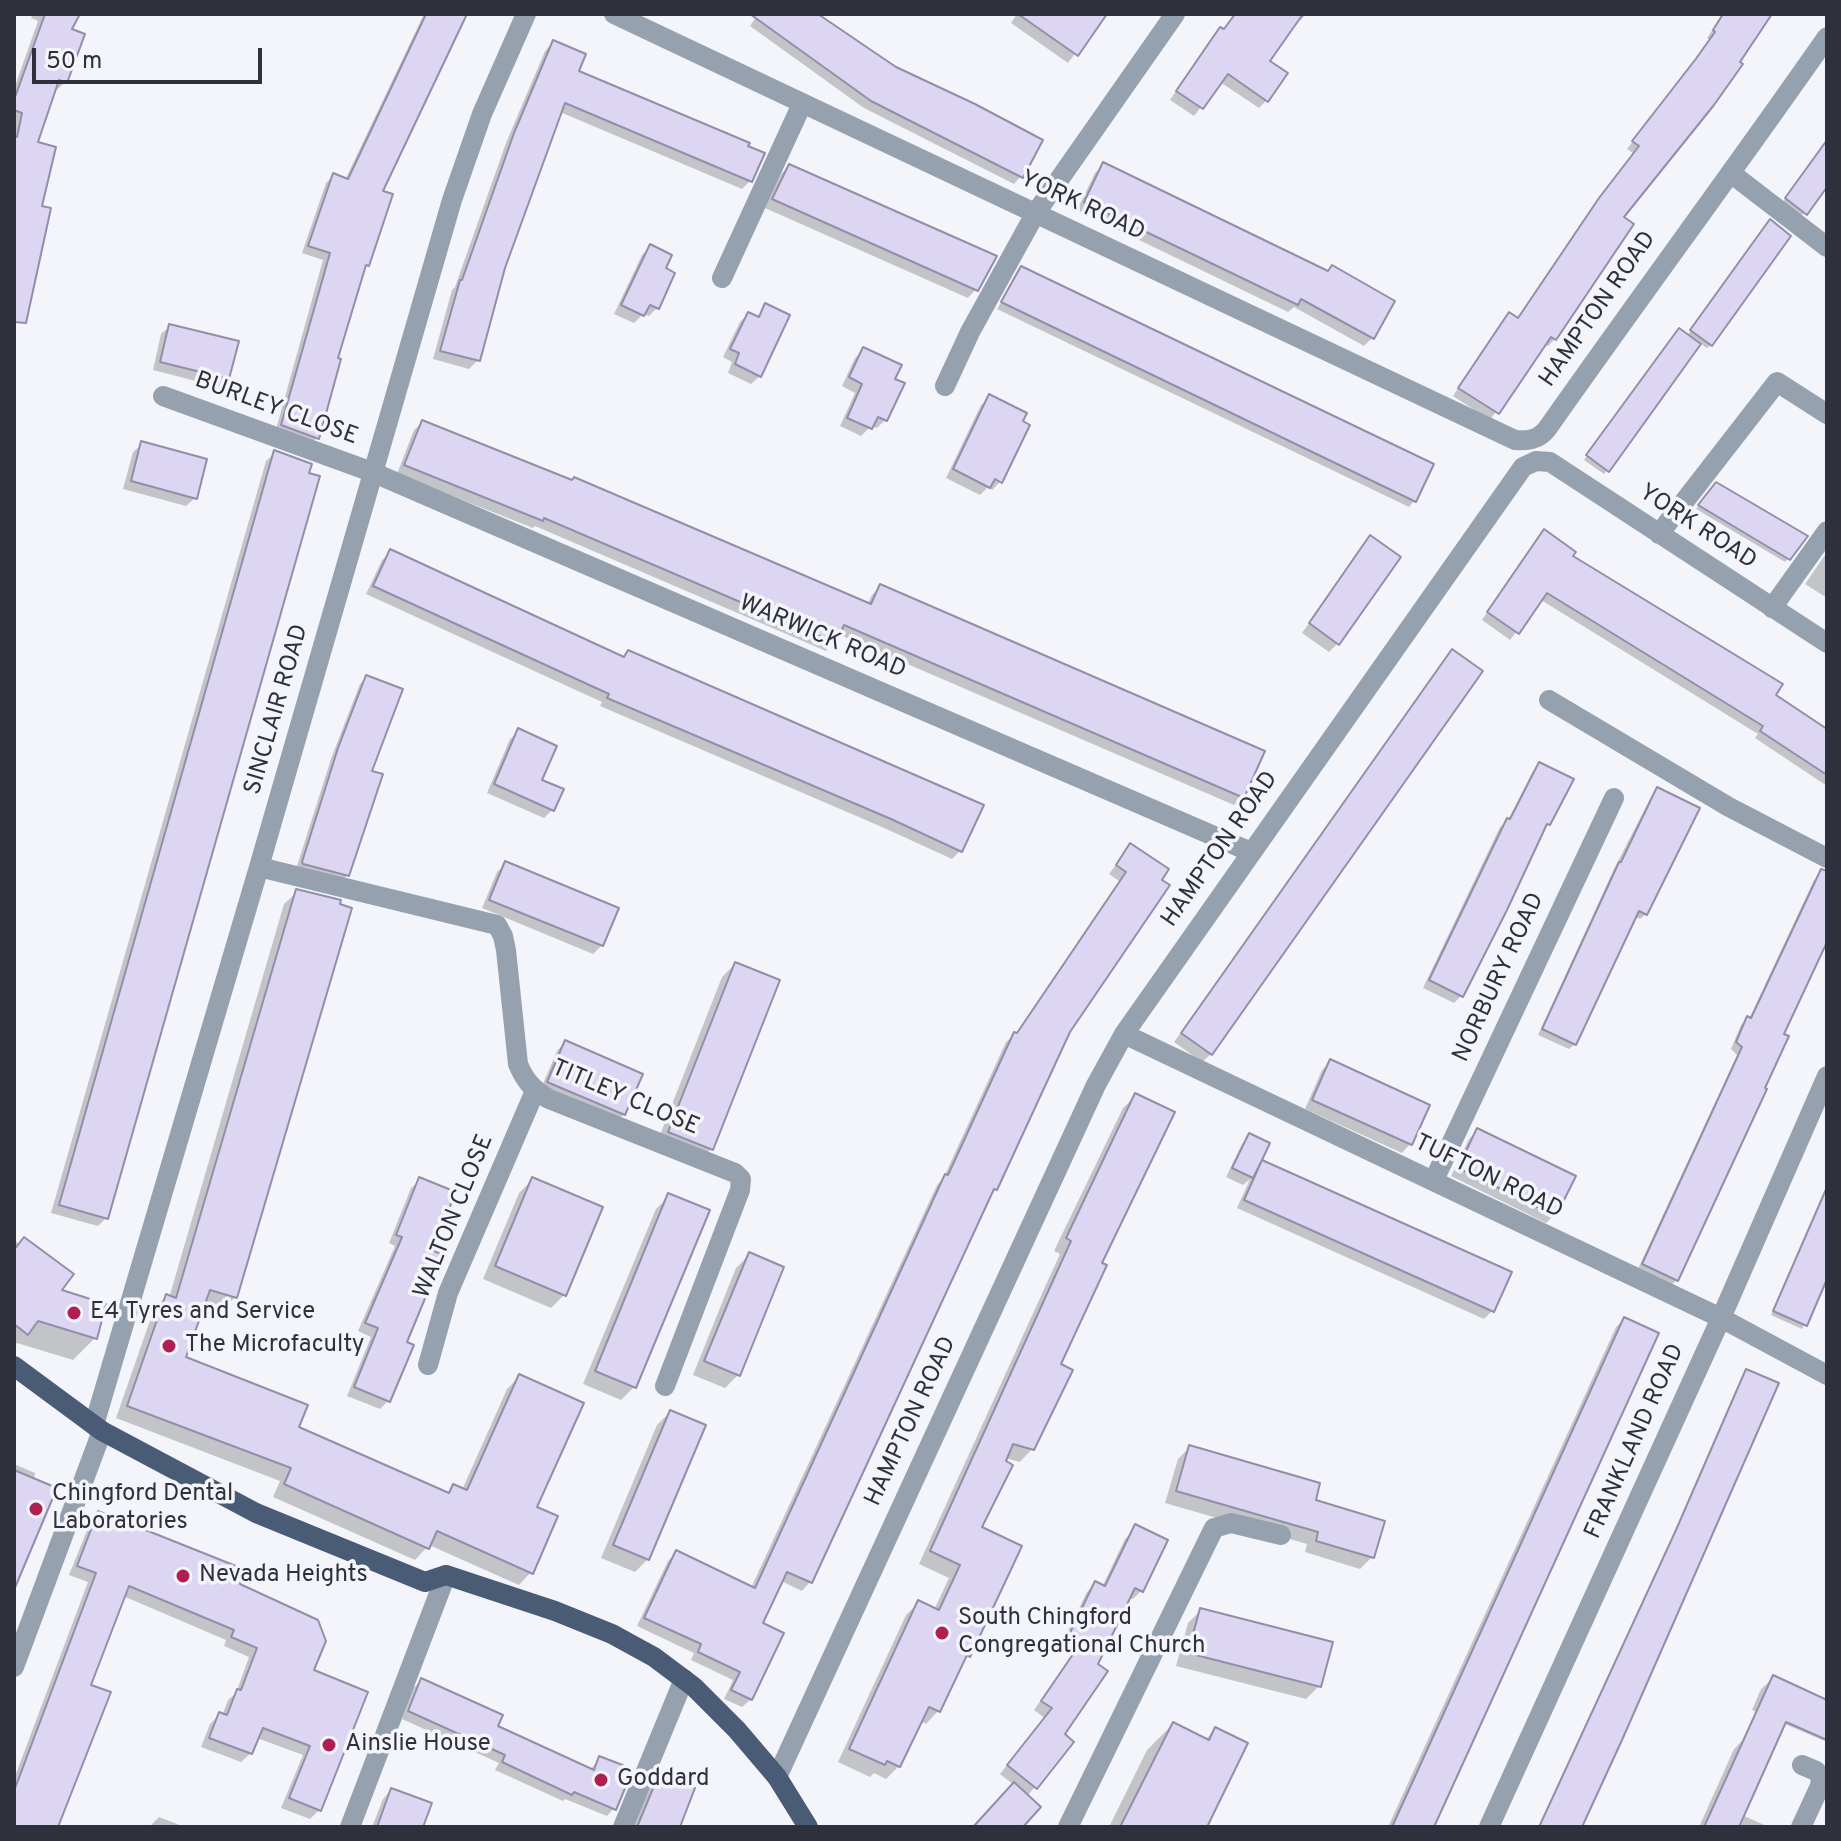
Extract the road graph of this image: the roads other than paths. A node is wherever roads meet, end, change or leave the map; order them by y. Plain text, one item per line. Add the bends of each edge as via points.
1 (614, 14) edge
2 (1175, 14) edge
3 (525, 17) edge
4 (1827, 37) edge
5 (802, 104) junction
6 (1732, 174) junction
7 (1035, 214) junction
8 (1827, 247) edge
9 (722, 278) dead end
10 (945, 386) dead end
11 (163, 396) dead end
12 (1827, 414) edge
13 (1529, 441) junction
14 (1536, 461) junction
15 (372, 472) junction
16 (1827, 531) edge
17 (1659, 534) junction
18 (1772, 608) junction
19 (1827, 643) edge
20 (1549, 700) dead end
21 (1614, 798) dead end
22 (1251, 852) junction
23 (1827, 858) edge
24 (259, 867) junction
25 (1124, 1034) junction
26 (1825, 1088) edge
27 (535, 1091) junction
28 (1434, 1180) junction
29 (1721, 1318) junction
30 (428, 1365) dead end
31 (14, 1366) edge
32 (1827, 1375) edge
33 (665, 1386) dead end
34 (98, 1428) junction
35 (1281, 1535) dead end
36 (446, 1575) junction
37 (23, 1612) edge
38 (14, 1667) edge
39 (684, 1679) junction
40 (1802, 1765) dead end
41 (777, 1777) junction
42 (804, 1825) edge
43 (350, 1827) edge
44 (623, 1827) edge
45 (1068, 1827) edge
46 (1489, 1827) edge
47 (1801, 1827) edge

1 - 5 street, YORK ROAD
2 - 7 street
3 - 15 street, SINCLAIR ROAD via 452,200
4 - 6 street, HAMPTON ROAD
5 - 7 street, YORK ROAD
5 - 9 street
6 - 8 street
6 - 13 street, HAMPTON ROAD via 1547,429
7 - 10 street
7 - 13 street, YORK ROAD via 1515,440
11 - 15 street, BURLEY CLOSE
12 - 17 street via 1777,382
13 - 14 street
14 - 17 street, YORK ROAD via 1550,462
14 - 22 street, HAMPTON ROAD via 1523,467
15 - 22 street, WARWICK ROAD
15 - 24 street, SINCLAIR ROAD
16 - 18 street
17 - 18 street, YORK ROAD
18 - 19 street, YORK ROAD
20 - 23 street via 1729,807
21 - 28 street, NORBURY ROAD
22 - 25 street, HAMPTON ROAD
24 - 27 street, TITLEY CLOSE via 497,925 506,950 518,1064
24 - 34 street, SINCLAIR ROAD
25 - 28 street, TUFTON ROAD
25 - 41 street, HAMPTON ROAD
26 - 29 street, FRANKLAND ROAD
27 - 30 street, WALTON CLOSE via 448,1293
27 - 33 street, TITLEY CLOSE via 741,1179
28 - 29 street, TUFTON ROAD
29 - 32 street, TUFTON ROAD
29 - 46 street, FRANKLAND ROAD
31 - 34 main road
34 - 36 main road via 256,1513 425,1582
34 - 37 street, SINCLAIR ROAD
35 - 45 street via 1231,1523 1214,1528
36 - 39 main road via 612,1634
36 - 43 street
37 - 38 street, SINCLAIR ROAD
39 - 41 main road
39 - 44 street
40 - 47 street via 1821,1777
41 - 42 main road

